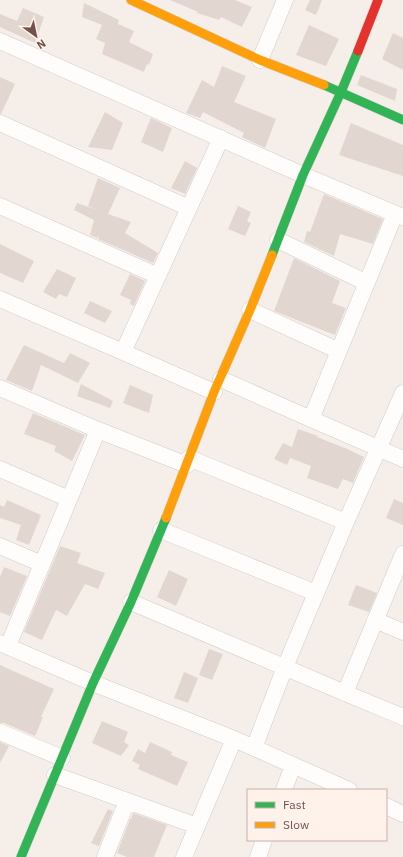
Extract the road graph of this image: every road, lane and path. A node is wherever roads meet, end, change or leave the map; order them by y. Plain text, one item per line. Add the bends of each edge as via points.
1 (131, 0) edge
2 (285, 0) edge
3 (378, 0) edge
4 (0, 40) edge
5 (260, 60) junction
6 (341, 92) junction
7 (403, 120) edge
8 (0, 123) edge
9 (221, 138) junction
10 (303, 175) junction
11 (0, 206) edge
12 (189, 208) junction
13 (399, 216) edge
14 (278, 240) junction
15 (158, 276) junction
16 (367, 283) junction
17 (0, 298) edge
18 (250, 310) junction
19 (339, 351) junction
20 (123, 352) junction
21 (218, 386) junction
22 (0, 388) edge
23 (403, 393) edge
24 (311, 419) junction
25 (98, 430) junction
26 (379, 448) junction
27 (403, 459) edge
28 (188, 461) junction
29 (0, 469) edge
30 (69, 500) junction
31 (346, 522) junction
32 (161, 530) junction
33 (0, 546) edge
34 (403, 554) edge
35 (42, 564) junction
36 (316, 593) junction
37 (131, 602) junction
38 (375, 620) junction
39 (403, 632) edge
40 (4, 644) edge
41 (285, 667) junction
42 (94, 684) junction
43 (345, 693) junction
44 (403, 717) edge
45 (0, 732) edge
46 (234, 739) junction
47 (254, 748) junction
48 (62, 758) junction
49 (293, 766) junction
50 (55, 775) junction
51 (284, 789) edge
52 (347, 789) edge
53 (127, 801) junction
54 (387, 806) edge
55 (403, 814) edge
56 (197, 826) junction
57 (264, 841) edge
58 (21, 857) edge
59 (105, 857) edge
60 (184, 857) edge
61 (258, 857) edge

1 - 5 street
2 - 5 street
3 - 6 street
4 - 9 street
5 - 6 street
6 - 7 street
6 - 10 street
8 - 12 street
9 - 10 street
9 - 12 street
10 - 13 street
10 - 14 street
11 - 15 street
12 - 15 street
13 - 16 street
14 - 16 street
14 - 18 street
15 - 20 street
16 - 19 street
17 - 20 street
18 - 19 street
18 - 21 street
19 - 24 street
20 - 21 street
21 - 24 street
21 - 28 street
22 - 25 street
23 - 26 street
24 - 26 street
25 - 28 street
25 - 30 street
26 - 27 street
26 - 31 street
28 - 31 street
28 - 32 street
29 - 30 street
30 - 35 street
31 - 36 street
32 - 36 street
32 - 37 street
33 - 35 street
34 - 38 street
35 - 40 street
36 - 41 street
37 - 41 street
37 - 42 street
38 - 39 street
38 - 43 street
40 - 42 street
41 - 43 street
41 - 47 street
42 - 46 street
42 - 48 street
43 - 44 street
45 - 48 street
46 - 47 street
46 - 56 street
47 - 49 street
48 - 50 street
49 - 51 street
49 - 52 street
50 - 53 street
50 - 58 street
53 - 56 street
53 - 59 street
54 - 55 street
56 - 60 street
57 - 61 street

